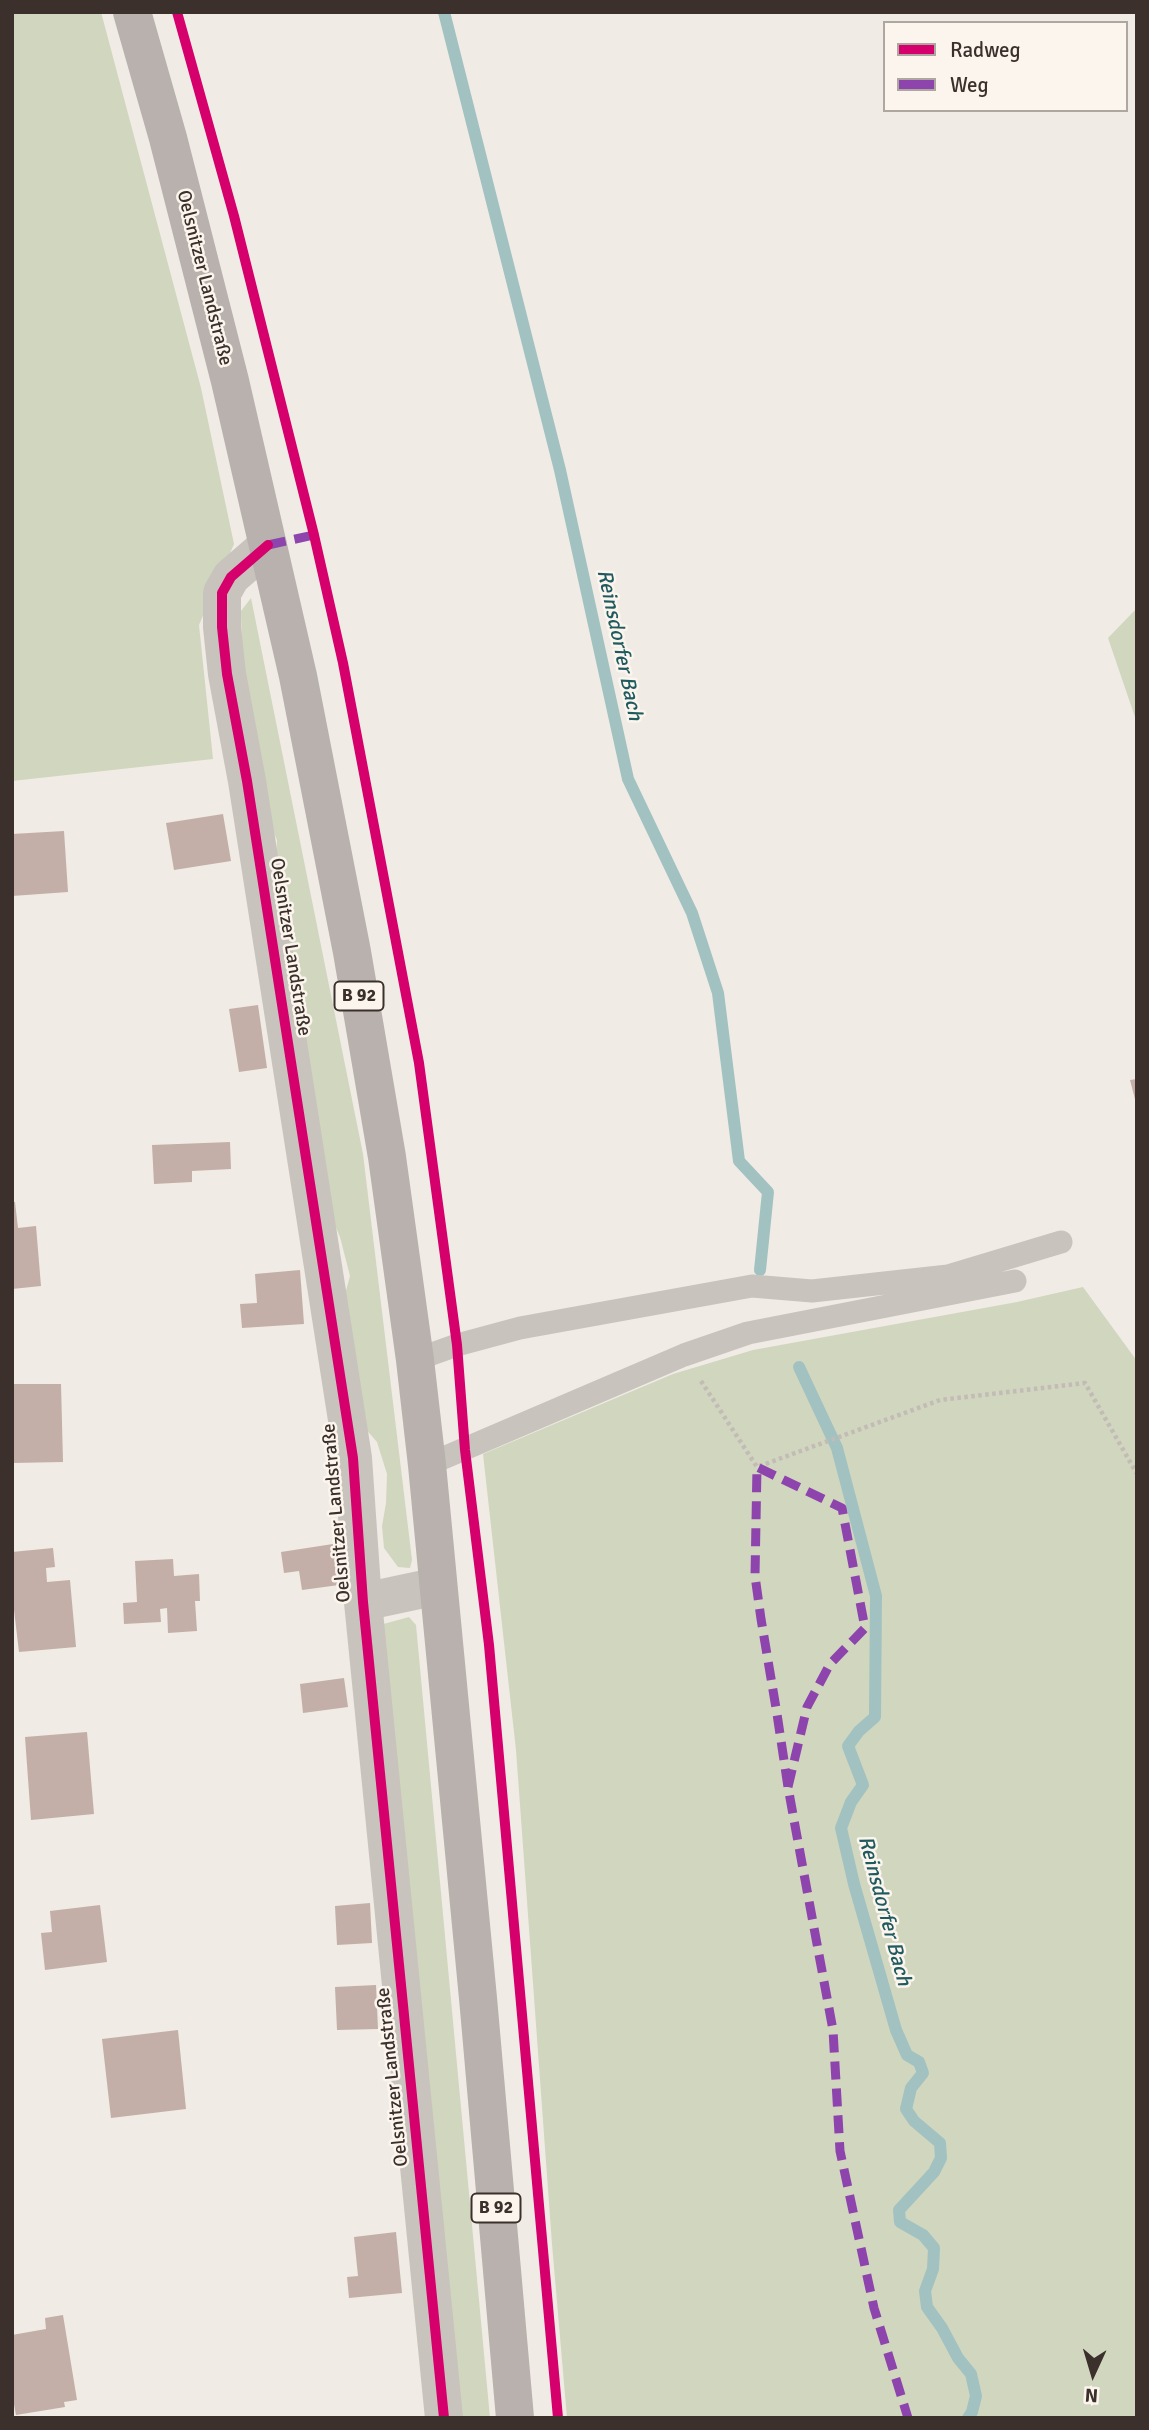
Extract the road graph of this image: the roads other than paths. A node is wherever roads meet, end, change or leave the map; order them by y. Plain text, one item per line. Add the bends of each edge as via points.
1 (132, 12) edge
2 (268, 545) junction
3 (1061, 1242) dead end
4 (1015, 1281) dead end
5 (415, 1360) junction
6 (427, 1465) junction
7 (438, 1586) junction
8 (363, 1602) junction
9 (444, 2418) edge
10 (515, 2418) edge

1 - 2 main road, Oelsnitzer Landstraße / B 92 via 168,138
2 - 5 main road, Oelsnitzer Landstraße / B 92 via 352,952
2 - 8 street, Oelsnitzer Landstraße via 226,585 222,627 354,1458
3 - 5 lane via 948,1276 812,1291 752,1286 520,1328
4 - 6 lane via 748,1333 684,1355
5 - 6 main road, Oelsnitzer Landstraße / B 92
6 - 7 main road, Oelsnitzer Landstraße / B 92
7 - 8 street, Oelsnitzer Landstraße
7 - 10 main road, Oelsnitzer Landstraße / B 92
8 - 9 street, Oelsnitzer Landstraße

